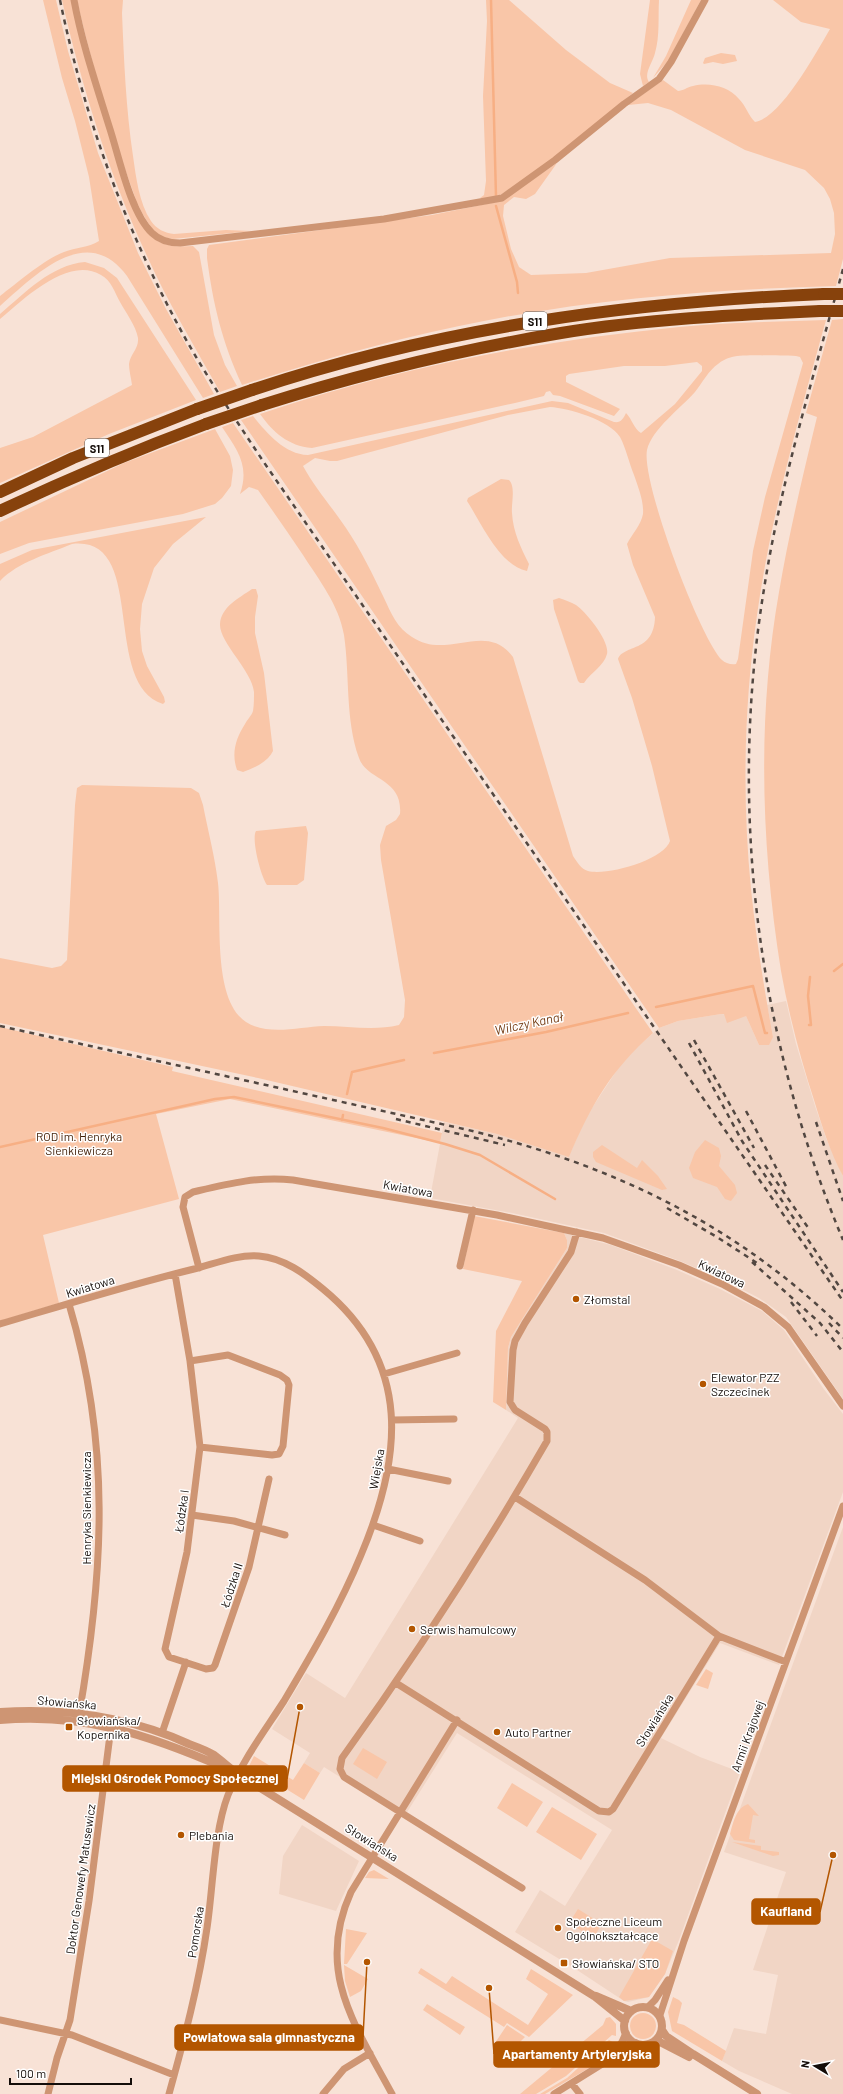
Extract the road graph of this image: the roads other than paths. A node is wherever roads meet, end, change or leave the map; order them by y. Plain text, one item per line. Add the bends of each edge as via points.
1 (74, 0) edge
2 (705, 0) edge
3 (843, 294) edge
4 (843, 311) edge
5 (0, 492) edge
6 (0, 511) edge
7 (473, 1210) junction
8 (577, 1232) junction
9 (460, 1266) dead end
10 (199, 1268) junction
11 (175, 1274) junction
12 (69, 1304) junction
13 (0, 1324) edge
14 (457, 1354) dead end
15 (190, 1361) junction
16 (384, 1374) junction
17 (843, 1406) edge
18 (454, 1419) dead end
19 (392, 1420) junction
20 (200, 1447) junction
21 (388, 1469) junction
22 (269, 1479) dead end
23 (448, 1481) dead end
24 (515, 1497) junction
25 (843, 1506) edge
26 (192, 1515) junction
27 (373, 1525) junction
28 (259, 1527) junction
29 (285, 1535) dead end
30 (420, 1541) dead end
31 (719, 1636) junction
32 (186, 1662) junction
33 (786, 1662) junction
34 (396, 1683) junction
35 (0, 1712) edge
36 (79, 1715) junction
37 (0, 1720) edge
38 (456, 1720) junction
39 (111, 1727) junction
40 (162, 1733) junction
41 (238, 1774) junction
42 (400, 1812) junction
43 (372, 1857) junction
44 (522, 1888) dead end
45 (672, 1973) junction
46 (594, 1996) junction
47 (648, 2007) junction
48 (631, 2011) junction
49 (660, 2015) junction
50 (0, 2020) edge
51 (625, 2021) junction
52 (662, 2030) junction
53 (67, 2033) junction
54 (626, 2033) junction
55 (656, 2040) junction
56 (636, 2044) junction
57 (370, 2053) junction
58 (604, 2064) junction
59 (174, 2075) junction
60 (572, 2084) junction
61 (48, 2094) edge
62 (169, 2094) edge
63 (323, 2094) edge
64 (392, 2094) edge
65 (554, 2094) edge
66 (580, 2094) edge
67 (747, 2094) edge
68 (757, 2094) edge

1 - 2 street via 88,61 138,210 151,233 172,243 180,243 384,219 502,198 659,79
3 - 5 highway, S11, bridge via 671,303 589,312 403,348 286,379 197,409 73,458
4 - 6 highway, S11, bridge via 706,317 562,333 450,354 352,378 206,424 108,462
7 - 8 street, Kwiatowa
7 - 9 street
7 - 10 street, Kwiatowa via 288,1179 264,1178 236,1182 193,1192 183,1200
8 - 17 street, Kwiatowa via 613,1241 679,1265 722,1284 764,1307 788,1327
8 - 24 street via 571,1252 519,1332 513,1350 510,1402 515,1410 545,1429 548,1437
10 - 11 street, Kwiatowa
10 - 16 street, Wiejska via 257,1256 276,1259 293,1267 319,1285 346,1311 371,1346
11 - 12 street, Kwiatowa
11 - 15 street, Łódzka I
12 - 13 street, Kwiatowa
12 - 36 street, Henryka Sienkiewicza via 91,1394 100,1490 97,1576
14 - 16 street
15 - 20 street, Łódzka I
15 - 20 street via 228,1355 285,1378 289,1388 281,1452 272,1455
16 - 19 street, Wiejska
18 - 19 street
19 - 21 street, Wiejska
20 - 26 street, Łódzka I
21 - 23 street
21 - 27 street, Wiejska
22 - 28 street, Łódzka II
24 - 31 street via 644,1580
24 - 34 street
25 - 33 street, Armii Krajowej
26 - 28 street
26 - 32 street, Łódzka I via 183,1570 165,1649 169,1657
27 - 30 street
27 - 41 street, Wiejska via 327,1626
28 - 29 street
28 - 32 street, Łódzka II via 245,1581 215,1665 206,1669
31 - 33 street
31 - 38 street, Słowiańska via 613,1809 608,1812 599,1811
32 - 40 street
33 - 45 street, Armii Krajowej
34 - 38 street, Słowiańska
34 - 42 street via 340,1764 344,1777
35 - 36 street, Słowiańska via 30,1711
36 - 40 street, Słowiańska via 112,1719
37 - 39 street, Słowiańska via 55,1720
38 - 42 street
39 - 41 street, Słowiańska via 162,1741
39 - 53 street, Doktor Genowefy Matusewicz via 89,1901
40 - 41 street, Słowiańska via 213,1755
41 - 43 street, Słowiańska
41 - 59 street, Pomorska via 221,1820 207,1932
42 - 43 street
42 - 44 street
43 - 46 street, Słowiańska
43 - 57 street via 346,1902 338,1934 337,1954 343,1997
45 - 47 street, Armii Krajowej via 656,2000
45 - 49 street, Armii Krajowej
46 - 48 street, Słowiańska
46 - 51 street, Słowiańska
47 - 48 street via 640,2006
47 - 49 street
48 - 51 street
49 - 52 street
50 - 53 street
51 - 54 street
52 - 55 street
52 - 68 street via 666,2036
53 - 59 street
53 - 61 street, Doktor Genowefy Matusewicz via 57,2058
54 - 56 street
54 - 58 street
55 - 56 street via 647,2045
55 - 67 street
56 - 58 street
57 - 63 street via 344,2069
57 - 64 street
58 - 60 street
59 - 62 street, Pomorska
60 - 65 street
60 - 66 street

